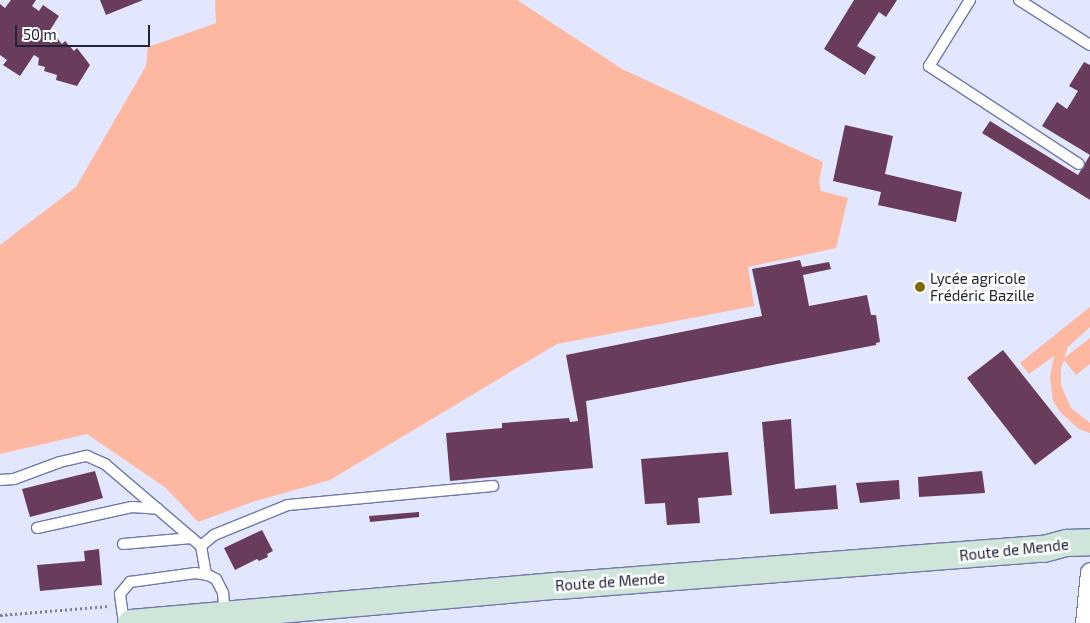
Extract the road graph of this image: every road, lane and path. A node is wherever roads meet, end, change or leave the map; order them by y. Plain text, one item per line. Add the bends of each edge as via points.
1 (970, 0) edge
2 (1020, 0) edge
3 (1090, 45) edge
4 (1078, 164) dead end
5 (0, 480) edge
6 (492, 486) dead end
7 (158, 509) junction
8 (37, 528) dead end
9 (192, 538) junction
10 (1090, 542) edge
11 (123, 544) dead end
12 (201, 546) junction
13 (1090, 572) edge
14 (206, 575) junction
15 (125, 614) edge
16 (0, 615) edge
17 (225, 615) junction
18 (124, 623) edge
19 (1085, 623) edge

1 - 4 lane via 929,66
2 - 3 lane
5 - 7 lane via 14,479 86,456 105,464
6 - 12 lane via 288,505 214,535
7 - 8 lane via 132,508
7 - 9 lane
9 - 11 lane
9 - 12 lane
10 - 17 main road, Route de Mende via 1044,549
12 - 14 lane
13 - 19 street
14 - 15 lane via 195,573 130,582 120,594
14 - 17 lane via 216,579
15 - 16 path
15 - 17 main road, Route de Mende
15 - 18 lane

